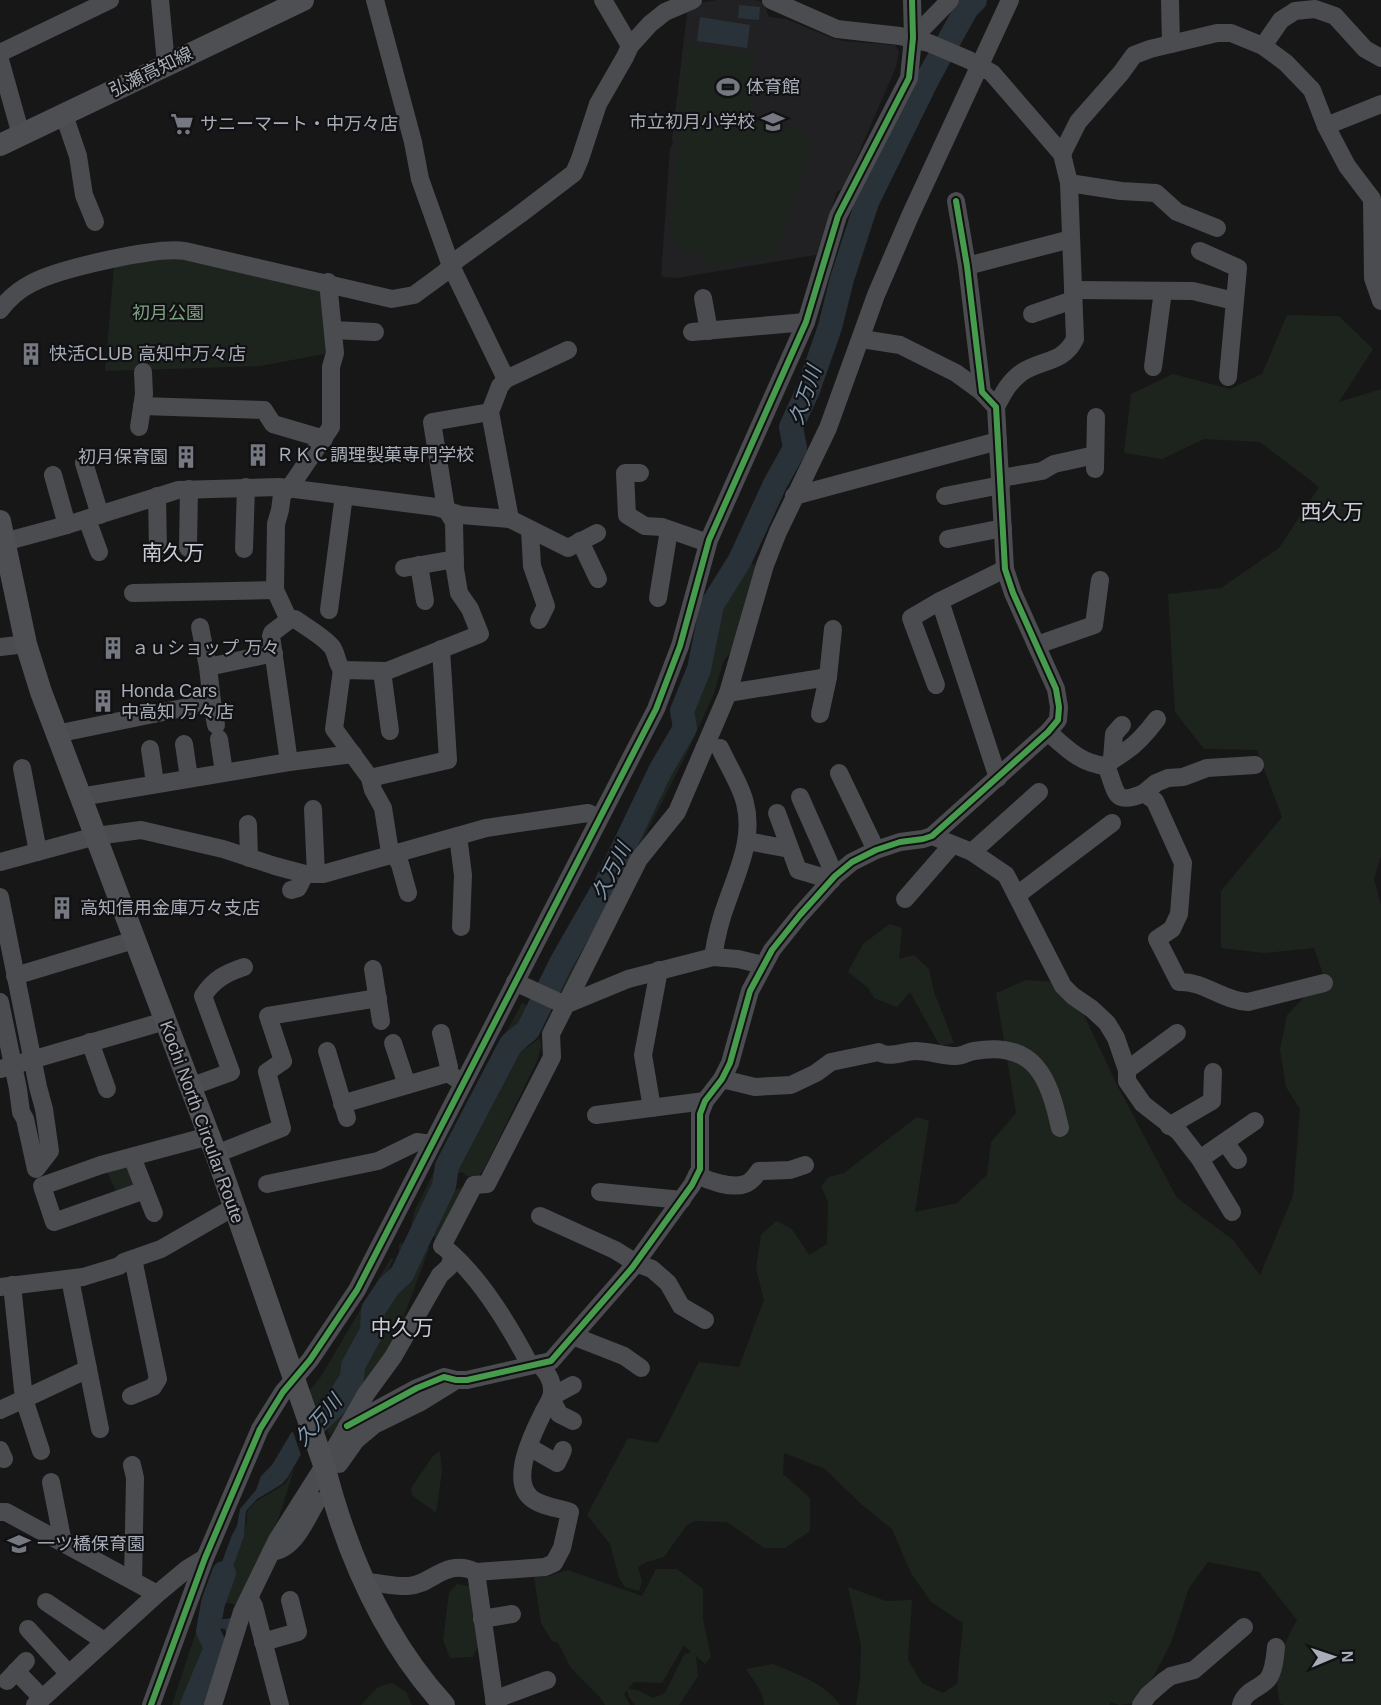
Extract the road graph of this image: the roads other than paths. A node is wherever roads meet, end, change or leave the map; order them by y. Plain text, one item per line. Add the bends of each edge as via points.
1 (110, 0) edge
2 (160, 0) edge
3 (301, 0) edge
4 (375, 0) edge
5 (603, 0) edge
6 (693, 0) edge
7 (771, 0) edge
8 (912, 0) edge
9 (950, 0) edge
10 (1010, 0) edge
11 (1170, 0) edge
12 (81, 6) edge
13 (921, 40) junction
14 (1171, 44) junction
15 (630, 46) junction
16 (1263, 46) junction
17 (0, 52) edge
18 (1381, 58) edge
19 (0, 60) edge
20 (974, 63) junction
21 (166, 64) junction
22 (1381, 104) edge
23 (64, 115) junction
24 (1326, 126) junction
25 (21, 135) junction
26 (0, 145) edge
27 (1062, 154) junction
28 (1069, 183) junction
29 (956, 201) dead end
30 (1376, 210) edge
31 (95, 222) dead end
32 (1217, 228) dead end
33 (1071, 239) junction
34 (1200, 251) dead end
35 (451, 266) junction
36 (967, 266) junction
37 (328, 282) junction
38 (1163, 291) junction
39 (1073, 295) junction
40 (704, 298) dead end
41 (1234, 301) junction
42 (1381, 301) edge
43 (0, 309) edge
44 (1032, 314) dead end
45 (806, 322) junction
46 (333, 330) junction
47 (375, 332) dead end
48 (862, 339) junction
49 (568, 350) dead end
50 (1153, 367) dead end
51 (143, 372) dead end
52 (1228, 377) dead end
53 (506, 379) junction
54 (982, 392) junction
55 (142, 406) junction
56 (996, 407) junction
57 (490, 412) junction
58 (1096, 417) dead end
59 (139, 427) dead end
60 (324, 439) junction
61 (998, 441) junction
62 (84, 463) dead end
63 (640, 473) dead end
64 (53, 475) dead end
65 (1001, 482) junction
66 (246, 487) junction
67 (290, 487) junction
68 (189, 489) junction
69 (344, 495) junction
70 (158, 496) junction
71 (794, 496) junction
72 (945, 496) dead end
73 (446, 509) junction
74 (93, 517) junction
75 (510, 519) junction
76 (67, 525) junction
77 (1003, 528) junction
78 (530, 530) junction
79 (669, 530) junction
80 (2, 532) edge
81 (597, 533) dead end
82 (580, 542) junction
83 (948, 542) dead end
84 (708, 543) junction
85 (188, 548) dead end
86 (158, 549) dead end
87 (244, 549) dead end
88 (99, 552) dead end
89 (455, 560) junction
90 (1005, 569) junction
91 (598, 579) dead end
92 (1100, 580) dead end
93 (275, 590) junction
94 (133, 593) dead end
95 (658, 598) dead end
96 (425, 601) dead end
97 (940, 601) junction
98 (329, 610) dead end
99 (289, 620) junction
100 (539, 620) dead end
101 (200, 627) dead end
102 (833, 629) dead end
103 (26, 644) junction
104 (1037, 645) junction
105 (0, 647) edge
106 (441, 649) junction
107 (274, 652) junction
108 (208, 667) junction
109 (342, 670) junction
110 (382, 671) junction
111 (828, 677) junction
112 (936, 685) dead end
113 (728, 693) junction
114 (212, 702) junction
115 (820, 714) dead end
116 (1157, 719) dead end
117 (1122, 725) dead end
118 (390, 731) dead end
119 (1048, 732) junction
120 (56, 734) junction
121 (184, 744) dead end
122 (720, 748) dead end
123 (150, 749) dead end
124 (353, 754) junction
125 (289, 762) junction
126 (1109, 762) junction
127 (1255, 765) dead end
128 (22, 768) dead end
129 (224, 772) junction
130 (838, 773) dead end
131 (189, 778) junction
132 (370, 778) junction
133 (998, 778) junction
134 (155, 783) junction
135 (1039, 792) dead end
136 (1144, 793) junction
137 (80, 796) junction
138 (800, 797) dead end
139 (313, 809) dead end
140 (777, 813) dead end
141 (599, 818) junction
142 (1112, 823) dead end
143 (248, 824) dead end
144 (96, 836) junction
145 (459, 836) junction
146 (932, 836) junction
147 (747, 841) junction
148 (952, 845) junction
149 (790, 849) junction
150 (876, 850) junction
151 (38, 852) junction
152 (972, 852) junction
153 (395, 855) junction
154 (249, 858) junction
155 (0, 862) edge
156 (311, 874) junction
157 (834, 878) junction
158 (291, 890) dead end
159 (408, 893) dead end
160 (1017, 895) junction
161 (0, 897) edge
162 (905, 899) dead end
163 (461, 927) dead end
164 (134, 940) junction
165 (713, 957) junction
166 (763, 965) junction
167 (244, 967) dead end
168 (374, 969) dead end
169 (659, 970) junction
170 (15, 976) junction
171 (1324, 983) dead end
172 (520, 984) junction
173 (378, 998) junction
174 (0, 1002) edge
175 (562, 1004) junction
176 (165, 1021) junction
177 (381, 1021) dead end
178 (441, 1033) dead end
179 (1177, 1033) dead end
180 (90, 1042) junction
181 (393, 1043) dead end
182 (327, 1051) dead end
183 (32, 1059) junction
184 (6, 1067) edge
185 (1127, 1070) junction
186 (1213, 1072) dead end
187 (456, 1078) junction
188 (722, 1079) junction
189 (407, 1085) junction
190 (190, 1087) junction
191 (107, 1089) dead end
192 (705, 1101) junction
193 (652, 1108) junction
194 (596, 1115) dead end
195 (1255, 1121) dead end
196 (1169, 1126) junction
197 (1060, 1128) dead end
198 (1225, 1142) junction
199 (431, 1144) junction
200 (212, 1145) junction
201 (132, 1157) junction
202 (1200, 1159) junction
203 (1238, 1160) dead end
204 (805, 1166) dead end
205 (697, 1175) junction
206 (267, 1184) dead end
207 (145, 1190) junction
208 (600, 1192) dead end
209 (682, 1200) junction
210 (234, 1208) junction
211 (1233, 1212) dead end
212 (154, 1213) dead end
213 (540, 1216) dead end
214 (443, 1248) junction
215 (133, 1259) junction
216 (636, 1263) junction
217 (70, 1279) junction
218 (6, 1286) edge
219 (705, 1320) dead end
220 (573, 1336) junction
221 (535, 1365) junction
222 (641, 1368) dead end
223 (88, 1369) junction
224 (456, 1380) junction
225 (296, 1383) junction
226 (573, 1385) dead end
227 (131, 1396) dead end
228 (552, 1396) junction
229 (24, 1399) junction
230 (0, 1410) edge
231 (573, 1421) dead end
232 (347, 1426) junction
233 (100, 1429) dead end
234 (529, 1447) junction
235 (563, 1450) dead end
236 (41, 1451) dead end
237 (328, 1460) junction
238 (132, 1465) dead end
239 (51, 1482) dead end
240 (317, 1501) dead end
241 (0, 1512) edge
242 (63, 1543) junction
243 (271, 1552) junction
244 (205, 1558) junction
245 (476, 1572) junction
246 (134, 1581) junction
247 (364, 1582) junction
248 (157, 1594) junction
249 (250, 1599) junction
250 (290, 1600) dead end
251 (46, 1602) dead end
252 (512, 1614) dead end
253 (482, 1619) junction
254 (1244, 1627) dead end
255 (28, 1629) dead end
256 (104, 1641) junction
257 (263, 1642) junction
258 (1276, 1647) dead end
259 (17, 1671) dead end
260 (69, 1674) junction
261 (547, 1680) dead end
262 (424, 1681) junction
263 (39, 1702) edge
264 (495, 1702) edge
265 (151, 1705) edge
266 (213, 1705) edge
267 (280, 1705) edge
268 (435, 1705) edge
269 (444, 1705) edge
270 (1141, 1705) edge
271 (1241, 1705) edge

1 - 12 street
2 - 21 street
3 - 21 main road, 弘瀬高知線
4 - 35 street via 420,179
5 - 15 street
6 - 15 street via 665,12
7 - 13 street via 837,29
8 - 13 street
9 - 13 street
10 - 20 street
11 - 14 street
12 - 17 street
13 - 20 street
13 - 45 street via 909,78 838,216
14 - 16 street via 1231,33
14 - 27 street via 1134,55 1078,122
15 - 35 street via 597,104 574,172
16 - 18 street via 1281,20 1295,11 1315,9 1335,16 1365,49
16 - 24 street via 1312,90
19 - 25 street
20 - 27 street via 992,74
20 - 48 street via 876,295
21 - 23 main road, 弘瀬高知線
22 - 24 street
23 - 25 main road, 弘瀬高知線
23 - 31 street via 78,156 84,195
24 - 30 street
25 - 26 main road, 弘瀬高知線
27 - 28 street
28 - 32 street via 1156,193 1177,212
28 - 33 street
29 - 36 street
30 - 42 street via 1373,278
33 - 36 street
33 - 39 street
34 - 41 street via 1238,267
35 - 37 street via 414,295 392,299
35 - 53 street
36 - 54 street
37 - 43 street via 161,249 43,278 16,291
37 - 46 street
38 - 39 street
38 - 41 street via 1193,291
38 - 50 street
39 - 44 street
39 - 56 street via 1075,339 1070,349 1023,372 1007,385
40 - 45 street via 700,332
41 - 52 street
45 - 84 street
46 - 47 street
46 - 60 street via 331,427
48 - 54 street via 900,345 956,373
48 - 71 street via 828,428
49 - 53 street
51 - 55 street
53 - 57 street
54 - 56 street
55 - 59 street
55 - 60 street via 264,410 273,424
56 - 61 street
57 - 73 street via 432,422
57 - 75 street
58 - 65 street via 1095,462 1054,464
60 - 67 street
61 - 65 street
61 - 71 street
62 - 74 street
63 - 79 street via 626,474 627,515 645,526
64 - 76 street
65 - 72 street
65 - 77 street
66 - 67 street
66 - 68 street
66 - 87 street
67 - 69 street
67 - 93 street via 282,495 276,524
68 - 70 street
68 - 85 street
69 - 73 street
69 - 98 street
70 - 74 street
70 - 86 street
71 - 113 street via 765,565
73 - 75 street via 461,515
73 - 89 street via 454,522
74 - 76 street
74 - 88 street
75 - 78 street
76 - 80 street
77 - 83 street
77 - 90 street
78 - 82 street via 567,548
78 - 100 street via 532,566 546,606
79 - 84 street
79 - 95 street
80 - 103 main road, Kochi North Circular Route
81 - 82 street
82 - 91 street
84 - 141 street via 680,646 656,709
89 - 96 street via 411,566
89 - 106 street via 459,593 480,634
90 - 97 street
90 - 104 street
92 - 104 street via 1094,625
93 - 94 street
93 - 99 street
97 - 112 street via 911,618
97 - 133 street
99 - 107 street via 272,633
99 - 109 street via 295,619 331,645
101 - 108 street
102 - 111 street
103 - 105 street
103 - 120 main road, Kochi North Circular Route
104 - 119 street via 1056,689 1059,707 1058,720
106 - 110 street
106 - 132 street via 448,760
107 - 108 street
107 - 125 street
108 - 114 street
109 - 110 street
109 - 124 street via 334,729
110 - 118 street
111 - 113 street
111 - 115 street
113 - 175 street via 677,812 639,859
114 - 120 street
114 - 129 street
116 - 126 street via 1144,735
117 - 126 street via 1114,734
119 - 126 street via 1078,758 1093,765
119 - 133 street
120 - 137 main road, Kochi North Circular Route
121 - 131 street
122 - 147 street via 745,801
123 - 134 street
124 - 125 street
124 - 132 street
125 - 129 street
126 - 136 street via 1114,791 1121,798 1129,800
127 - 136 street via 1207,768 1184,777 1168,778
128 - 151 street
129 - 131 street
130 - 150 street
131 - 134 street
132 - 153 street via 383,808 389,846
133 - 146 street
134 - 137 street
135 - 152 street
136 - 171 street via 1155,801 1183,863 1179,914 1172,929 1157,939 1179,982 1192,982 1239,1002
137 - 144 main road, Kochi North Circular Route
138 - 157 street
139 - 156 street
140 - 149 street
141 - 145 street via 588,813
141 - 172 street
142 - 160 street
143 - 154 street
144 - 151 street
144 - 154 street via 150,831
144 - 164 main road, Kochi North Circular Route
145 - 153 street
145 - 163 street via 463,875
146 - 148 street
146 - 150 street
147 - 149 street
147 - 165 street
148 - 152 street
148 - 162 street
149 - 157 street via 798,870
150 - 157 street via 852,862
151 - 155 street
152 - 160 street via 1006,875
153 - 156 street
153 - 159 street
154 - 156 street
156 - 158 street
157 - 166 street
160 - 185 street via 1063,986 1107,1023
161 - 170 street
164 - 170 street
164 - 176 main road, Kochi North Circular Route
165 - 166 street
165 - 169 street
166 - 188 street via 750,991 730,1064
167 - 190 street via 227,972 203,996 231,1072
168 - 173 street
169 - 175 street
169 - 193 street via 643,1055
170 - 183 street
172 - 175 street
172 - 187 street
173 - 177 street
173 - 200 street via 268,1016 283,1060 267,1072 282,1128
174 - 184 street
175 - 214 street via 551,1034 552,1057 487,1184 474,1185
176 - 180 street
176 - 190 main road, Kochi North Circular Route
178 - 187 street via 449,1067
179 - 185 street
180 - 183 street
180 - 191 street
181 - 189 street
182 - 189 street via 345,1111
183 - 184 street
183 - 184 street via 50,1151 36,1169 25,1119
185 - 196 street via 1127,1081 1143,1104
186 - 196 street via 1212,1101
187 - 189 street
187 - 199 street
188 - 192 street
188 - 197 street via 747,1086 776,1087 802,1081 831,1062 879,1052 958,1056 974,1051 1012,1051 1034,1065 1047,1083
190 - 200 main road, Kochi North Circular Route
192 - 193 street
192 - 205 street via 699,1121
193 - 194 street
195 - 198 street
196 - 202 street via 1179,1132
198 - 202 street
198 - 203 street
199 - 206 street via 417,1142 378,1161
199 - 225 street via 357,1290
200 - 201 street
200 - 210 main road, Kochi North Circular Route
201 - 207 street
201 - 207 street via 42,1186 54,1222
202 - 211 street
204 - 205 street via 759,1171 741,1186
205 - 209 street
207 - 212 street
208 - 209 street
209 - 216 street
210 - 215 street via 161,1249
210 - 225 main road, Kochi North Circular Route
213 - 216 street
214 - 221 street via 460,1262
214 - 232 street via 449,1267
215 - 217 street
215 - 227 street via 158,1379 153,1387
216 - 219 street via 664,1278 681,1306
216 - 220 street
217 - 218 street
217 - 223 street
218 - 229 street
220 - 221 street via 551,1361
220 - 222 street via 624,1356
221 - 224 street
221 - 228 street via 549,1376
223 - 229 street
223 - 233 street
224 - 232 street via 435,1380
224 - 237 street via 374,1425
225 - 237 main road, Kochi North Circular Route
225 - 244 street via 283,1392 260,1429
226 - 228 street
228 - 231 street via 559,1414
228 - 234 street
229 - 230 street
229 - 236 street
232 - 237 street
234 - 235 street via 557,1463
234 - 245 street via 521,1472 524,1490 533,1500 570,1512 562,1548 554,1563 544,1567
237 - 243 street
237 - 247 main road, Kochi North Circular Route via 336,1507
238 - 246 street
239 - 242 street
240 - 243 street via 288,1545
241 - 242 street
242 - 246 street
243 - 249 street
244 - 248 street
244 - 265 street
245 - 247 street via 443,1570 408,1587
245 - 253 street
246 - 248 street
247 - 262 main road, Kochi North Circular Route via 390,1632
248 - 256 street
249 - 257 street
249 - 266 street via 242,1612
250 - 257 street via 298,1632
251 - 256 street
252 - 253 street
253 - 264 street
254 - 270 street via 1194,1670 1164,1681
255 - 260 street
256 - 260 street
257 - 267 street
258 - 271 street via 1268,1678 1245,1695
259 - 263 street
260 - 263 street
261 - 264 street
262 - 268 main road
262 - 269 main road, Kochi North Circular Route

